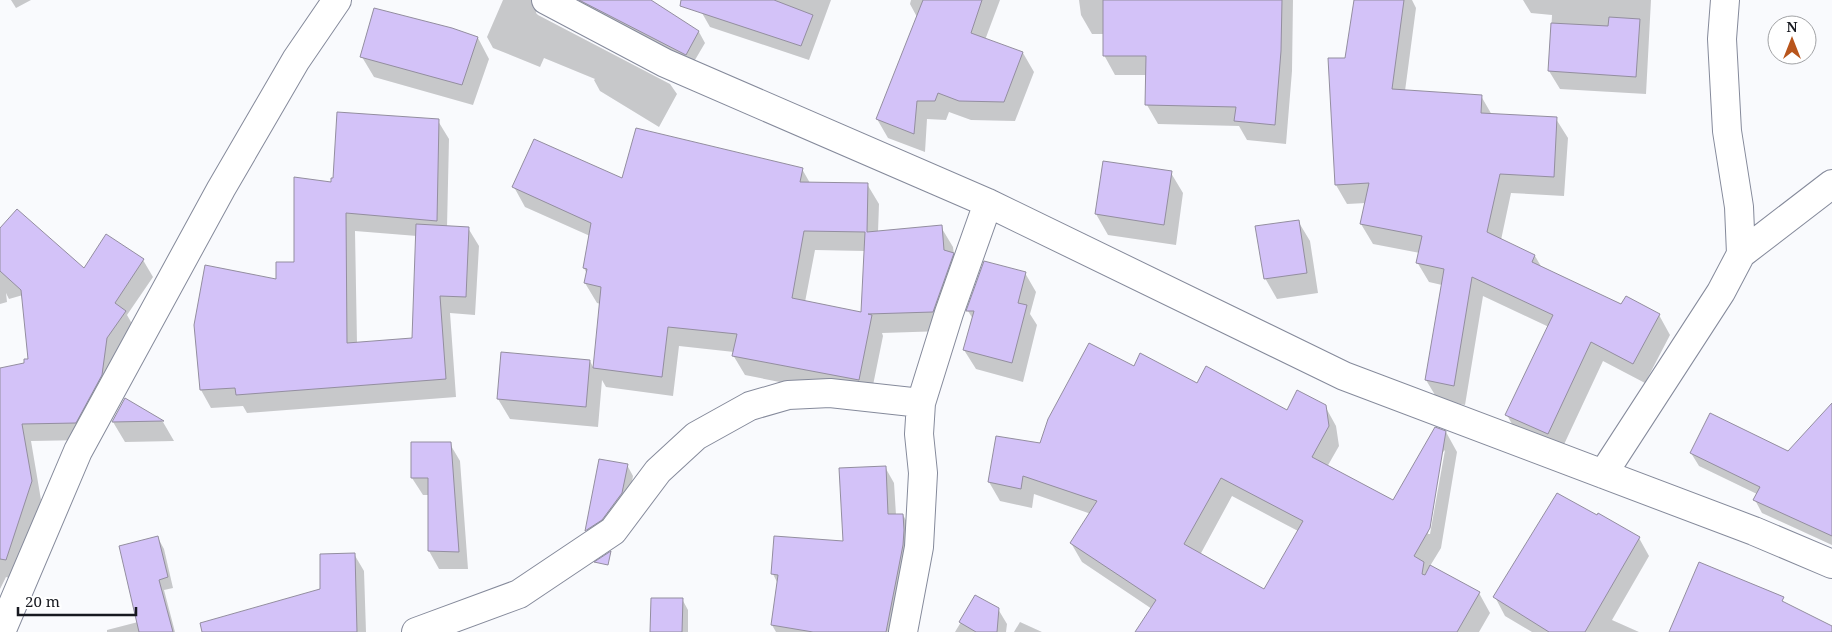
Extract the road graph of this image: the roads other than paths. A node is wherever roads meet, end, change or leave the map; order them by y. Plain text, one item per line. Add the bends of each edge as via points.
1 (337, 0) edge
2 (546, 0) edge
3 (1725, 0) edge
4 (1832, 184) edge
5 (988, 203) junction
6 (1740, 254) junction
7 (920, 403) junction
8 (1603, 474) junction
9 (1832, 564) edge
10 (1, 632) edge
11 (416, 632) edge
12 (903, 632) edge

1 - 10 street via 296,60 221,189 78,451
2 - 5 street via 665,63
3 - 6 street via 1722,39 1727,131 1739,207
4 - 6 street
5 - 7 street
5 - 8 street via 1344,376
6 - 8 street via 1722,292
7 - 11 street via 830,393 788,395 750,406 696,436 658,471 613,531 519,594
7 - 12 street via 923,473 919,547
8 - 9 street

